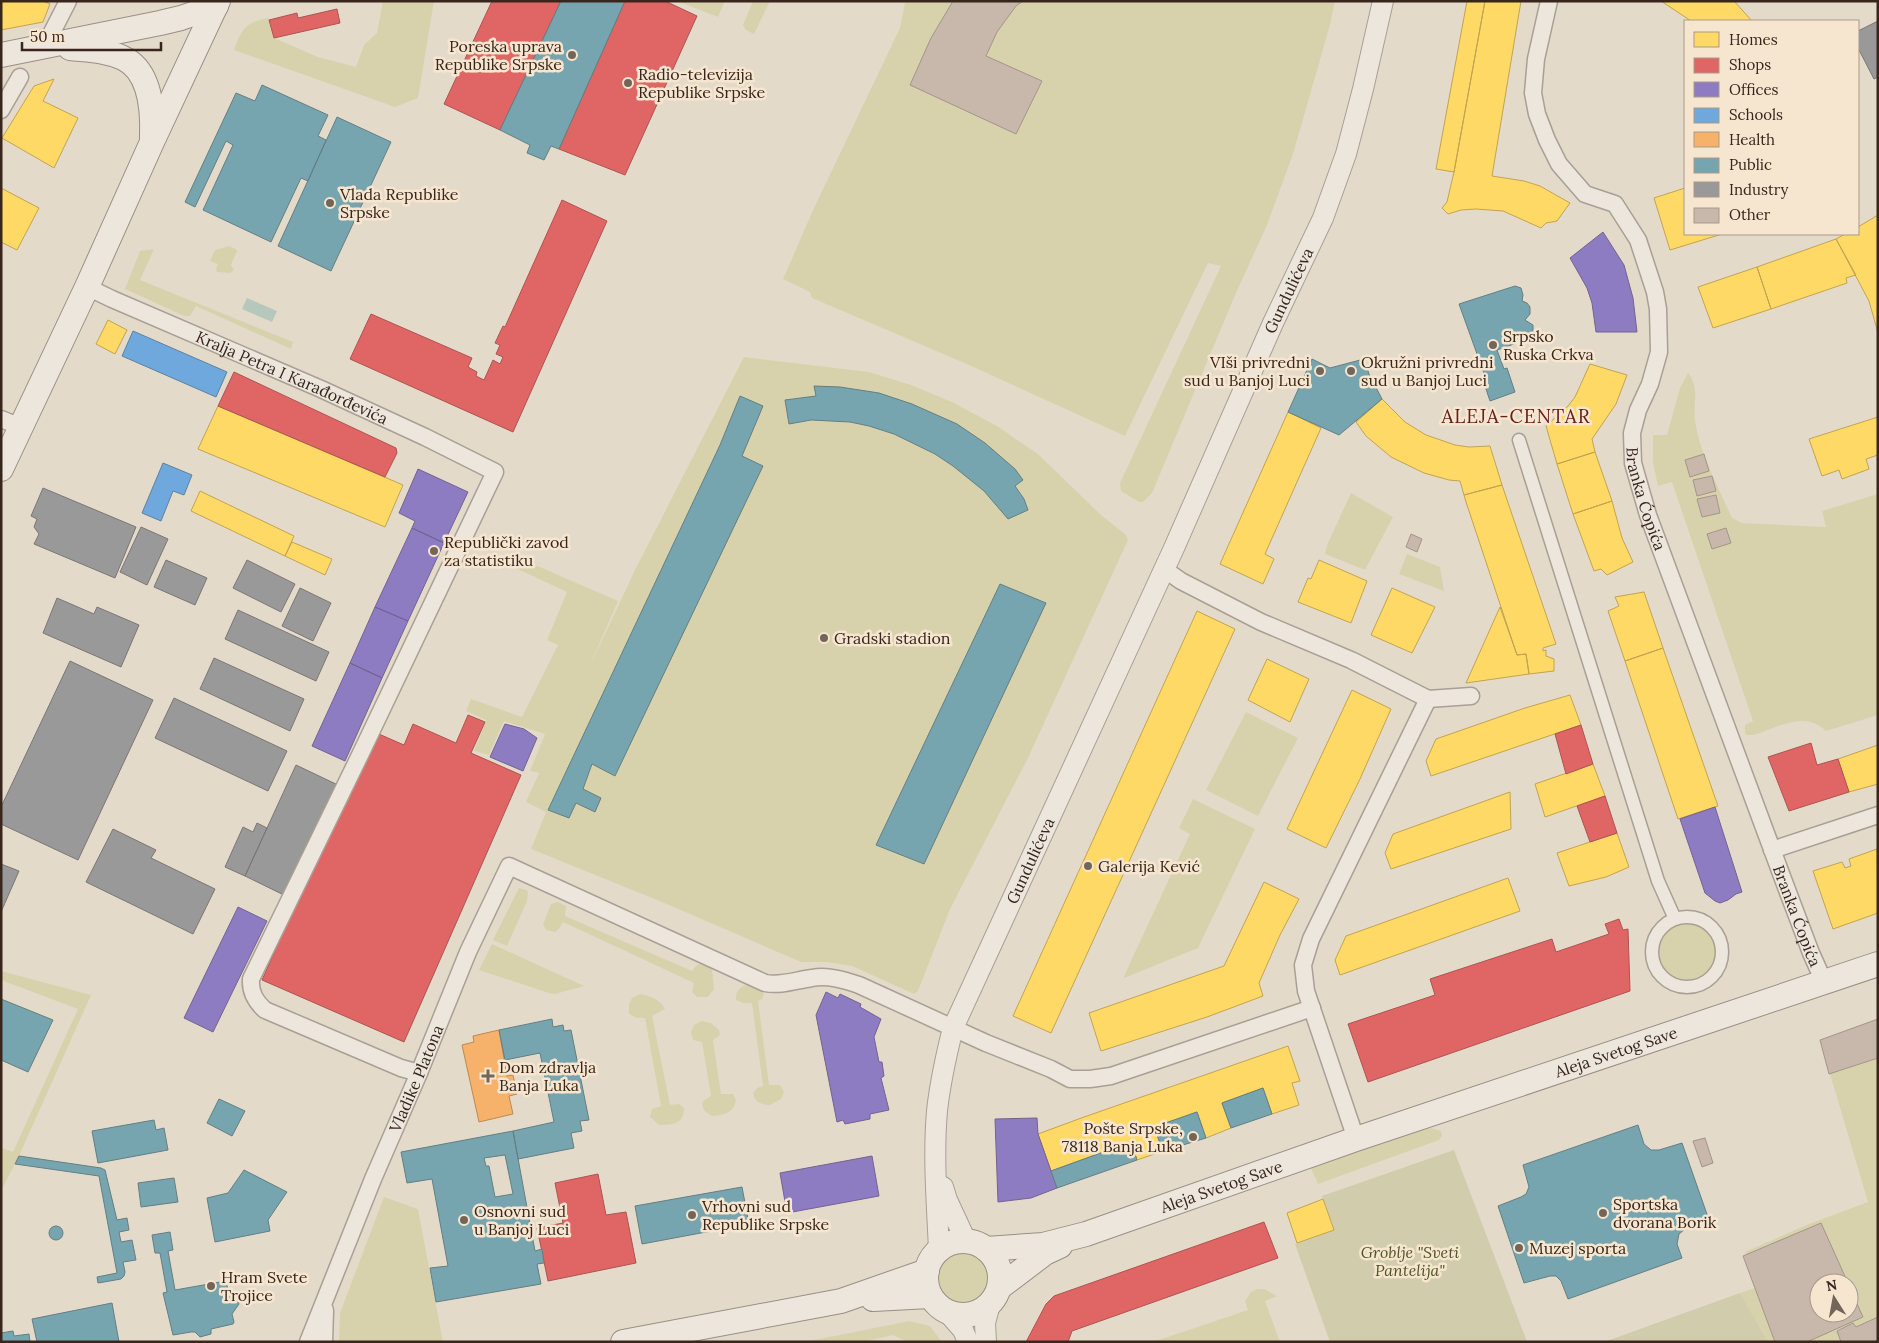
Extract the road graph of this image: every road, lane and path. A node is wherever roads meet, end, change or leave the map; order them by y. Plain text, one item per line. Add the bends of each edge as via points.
1 (68, 1) edge
2 (1383, 1) edge
3 (1549, 1) edge
4 (222, 3) edge
5 (45, 46) junction
6 (1, 54) edge
7 (20, 77) dead end
8 (1, 110) edge
9 (152, 142) junction
10 (87, 287) junction
11 (11, 423) edge
12 (1518, 440) dead end
13 (1, 468) edge
14 (1164, 569) junction
15 (1471, 696) dead end
16 (1428, 699) junction
17 (1878, 815) edge
18 (1772, 850) junction
19 (1675, 919) junction
20 (1878, 964) edge
21 (1824, 982) junction
22 (1312, 1008) junction
23 (953, 1028) junction
24 (419, 1073) junction
25 (1356, 1140) junction
26 (936, 1163) junction
27 (1086, 1234) junction
28 (976, 1245) junction
29 (939, 1250) junction
30 (927, 1271) junction
31 (327, 1293) junction
32 (930, 1296) junction
33 (995, 1296) junction
34 (841, 1301) junction
35 (948, 1313) junction
36 (637, 1340) edge
37 (308, 1342) edge
38 (324, 1342) edge
39 (968, 1342) edge
40 (986, 1342) edge

1 - 5 street
2 - 14 street, Gundulićeva via 1346,154 1323,218
3 - 18 street, Branka Ćopića via 1536,59 1533,93 1537,114 1558,164 1585,194 1615,204 1638,240 1648,267 1658,309 1659,352 1632,433 1633,463 1648,515
4 - 5 main road via 181,18
4 - 9 main road
5 - 6 main road
5 - 9 main road via 97,50 124,58 131,64 147,87 152,113
7 - 8 street
9 - 10 main road
10 - 11 main road
10 - 24 street, Kralja Petra I Karađorđevića via 321,389 495,472 250,986 258,1004 265,1010
11 - 13 main road
12 - 19 street via 1658,881
14 - 16 street via 1261,622 1351,660
14 - 23 street, Gundulićeva
15 - 16 street
16 - 22 street via 1311,939 1302,971
17 - 18 street, Branka Ćopića
18 - 21 street, Branka Ćopića
19 - 19 street via 1665,924 1652,944 1654,966 1668,983 1690,988 1702,985 1719,968 1723,956 1720,939 1709,924 1698,918
20 - 21 main road, Aleja Svetog Save
21 - 25 main road, Aleja Svetog Save
22 - 23 street via 1111,1076 1080,1080 1070,1079
22 - 25 street
23 - 24 street, Vladike Platona via 859,984 841,979 812,978 775,985 766,983 509,866 468,952
23 - 26 street, Gundulićeva via 937,1112
24 - 31 street, Vladike Platona
25 - 27 main road, Aleja Svetog Save
26 - 28 street, Gundulićeva via 947,1200
26 - 29 street, Gundulićeva
27 - 28 main road, Aleja Svetog Save via 1043,1245
27 - 33 main road, Aleja Svetog Save via 1046,1253
28 - 29 main road via 952,1243
28 - 33 main road via 998,1265 1001,1277
29 - 30 main road
30 - 32 main road via 926,1285
30 - 34 main road
31 - 37 street, Vladike Platona
31 - 38 street, Vladike Platona
32 - 34 main road
32 - 35 main road
33 - 35 main road via 973,1314
33 - 40 street via 985,1323
34 - 36 main road
35 - 39 street via 963,1330

